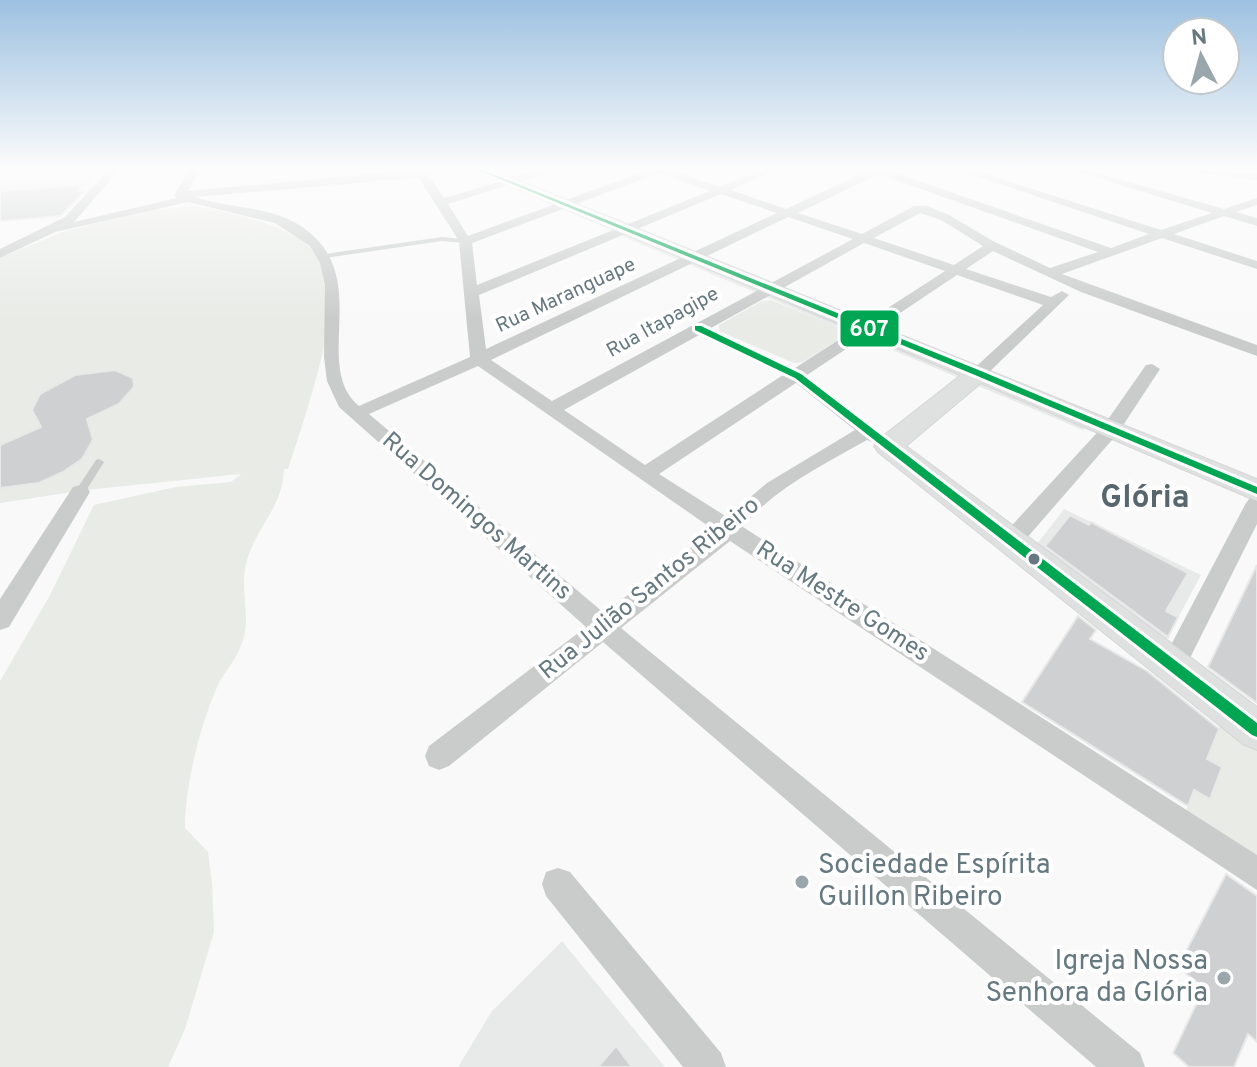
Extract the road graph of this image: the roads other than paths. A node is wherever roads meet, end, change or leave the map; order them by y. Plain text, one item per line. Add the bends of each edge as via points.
1 (68, 220) edge
2 (94, 220) edge
3 (270, 220) edge
4 (453, 220) edge
5 (522, 220) edge
6 (603, 220) edge
7 (648, 220) edge
8 (775, 220) edge
9 (809, 220) edge
10 (898, 220) edge
11 (944, 220) edge
12 (1019, 220) edge
13 (1115, 220) edge
14 (1198, 220) edge
15 (626, 229) junction
16 (50, 231) junction
17 (1158, 234) junction
18 (865, 240) junction
19 (465, 241) junction
20 (992, 246) junction
21 (1108, 251) junction
22 (0, 254) edge
23 (325, 256) junction
24 (693, 258) junction
25 (1257, 265) edge
26 (955, 271) junction
27 (1053, 272) junction
28 (1078, 283) junction
29 (769, 290) junction
30 (470, 293) junction
31 (1053, 303) junction
32 (866, 327) junction
33 (698, 328) junction
34 (1257, 351) edge
35 (479, 359) junction
36 (1152, 369) dead end
37 (978, 373) junction
38 (798, 376) junction
39 (550, 410) junction
40 (357, 413) junction
41 (1111, 429) junction
42 (878, 439) junction
43 (99, 462) dead end
44 (645, 474) junction
45 (1257, 491) edge
46 (80, 492) joint
47 (1257, 503) edge
48 (730, 529) junction
49 (1011, 541) junction
50 (0, 620) edge
51 (604, 628) junction
52 (1172, 668) junction
53 (1257, 731) edge
54 (439, 756) dead end
55 (1257, 874) edge
56 (558, 884) dead end
57 (707, 1067) edge
58 (1126, 1067) edge

1 - 16 street
2 - 16 street
3 - 23 street via 293,226
4 - 19 street
5 - 19 street
6 - 15 street
7 - 15 street
8 - 24 street, Rua Maranguape
9 - 18 street
10 - 18 street, Rua Itapagipe
11 - 20 street, Rua Itapagipe
12 - 21 street
13 - 17 street
14 - 17 street
15 - 24 street
15 - 30 street
16 - 22 street
17 - 21 street
17 - 25 street
18 - 26 street
18 - 29 street, Rua Itapagipe
19 - 23 lane via 442,239
19 - 30 street
20 - 26 street
20 - 27 street
21 - 27 street
23 - 40 street, Rua Domingos Martins via 333,289 332,380
24 - 29 street
24 - 35 street, Rua Maranguape
26 - 31 street
26 - 32 street
27 - 28 street
28 - 31 street, Rua Julião Santos Ribeiro
28 - 34 street
29 - 32 street
29 - 33 street, Rua Itapagipe
30 - 35 street
31 - 37 street, Rua Julião Santos Ribeiro
32 - 37 street
32 - 38 street
33 - 38 street
33 - 39 street, Rua Itapagipe
35 - 39 street, Rua Mestre Gomes
35 - 40 street, Rua Maranguape
36 - 41 street
37 - 41 street
37 - 42 street, Rua Julião Santos Ribeiro
38 - 42 street
38 - 44 street
39 - 44 street, Rua Mestre Gomes
40 - 51 street, Rua Domingos Martins
41 - 45 street
41 - 49 street
42 - 48 street, Rua Julião Santos Ribeiro via 796,473 740,514
42 - 49 street
43 - 46 lane
44 - 48 street, Rua Mestre Gomes
46 - 50 street
47 - 52 street
48 - 51 street, Rua Julião Santos Ribeiro
48 - 55 street, Rua Mestre Gomes
49 - 52 street
51 - 54 street, Rua Julião Santos Ribeiro
51 - 58 street, Rua Domingos Martins
52 - 53 street
56 - 57 street

